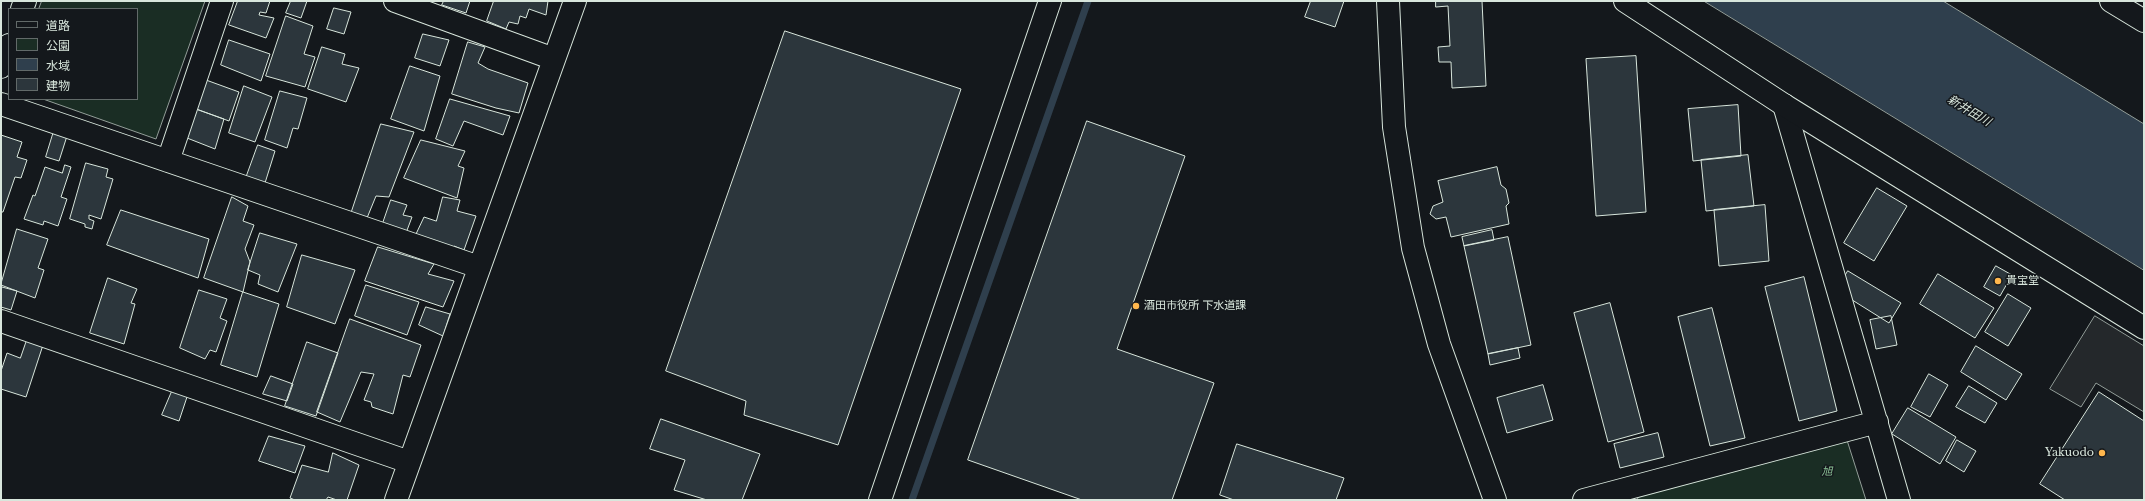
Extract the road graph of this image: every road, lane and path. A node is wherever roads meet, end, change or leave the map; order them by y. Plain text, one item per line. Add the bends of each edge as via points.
1 (222, 1) edge
2 (395, 1) edge
3 (575, 1) edge
4 (1050, 1) edge
5 (1388, 1) edge
6 (1625, 1) edge
7 (2111, 1) edge
8 (2144, 21) edge
9 (8, 48) edge
10 (554, 59) junction
11 (1, 67) edge
12 (1, 104) edge
13 (1784, 105) junction
14 (168, 161) junction
15 (479, 267) junction
16 (1, 321) edge
17 (2144, 328) edge
18 (1876, 422) junction
19 (409, 462) junction
20 (396, 500) edge
21 (880, 500) edge
22 (1495, 500) edge
23 (1584, 500) edge
24 (1899, 500) edge

1 - 14 street
2 - 10 street
3 - 10 street
4 - 21 street
5 - 22 street via 1394,127 1413,248 1439,344
6 - 13 street
7 - 8 street
9 - 11 street
10 - 15 street
12 - 14 street
13 - 17 street
13 - 18 street
14 - 15 street
15 - 19 street
16 - 19 street
18 - 23 street
18 - 24 street
19 - 20 street

